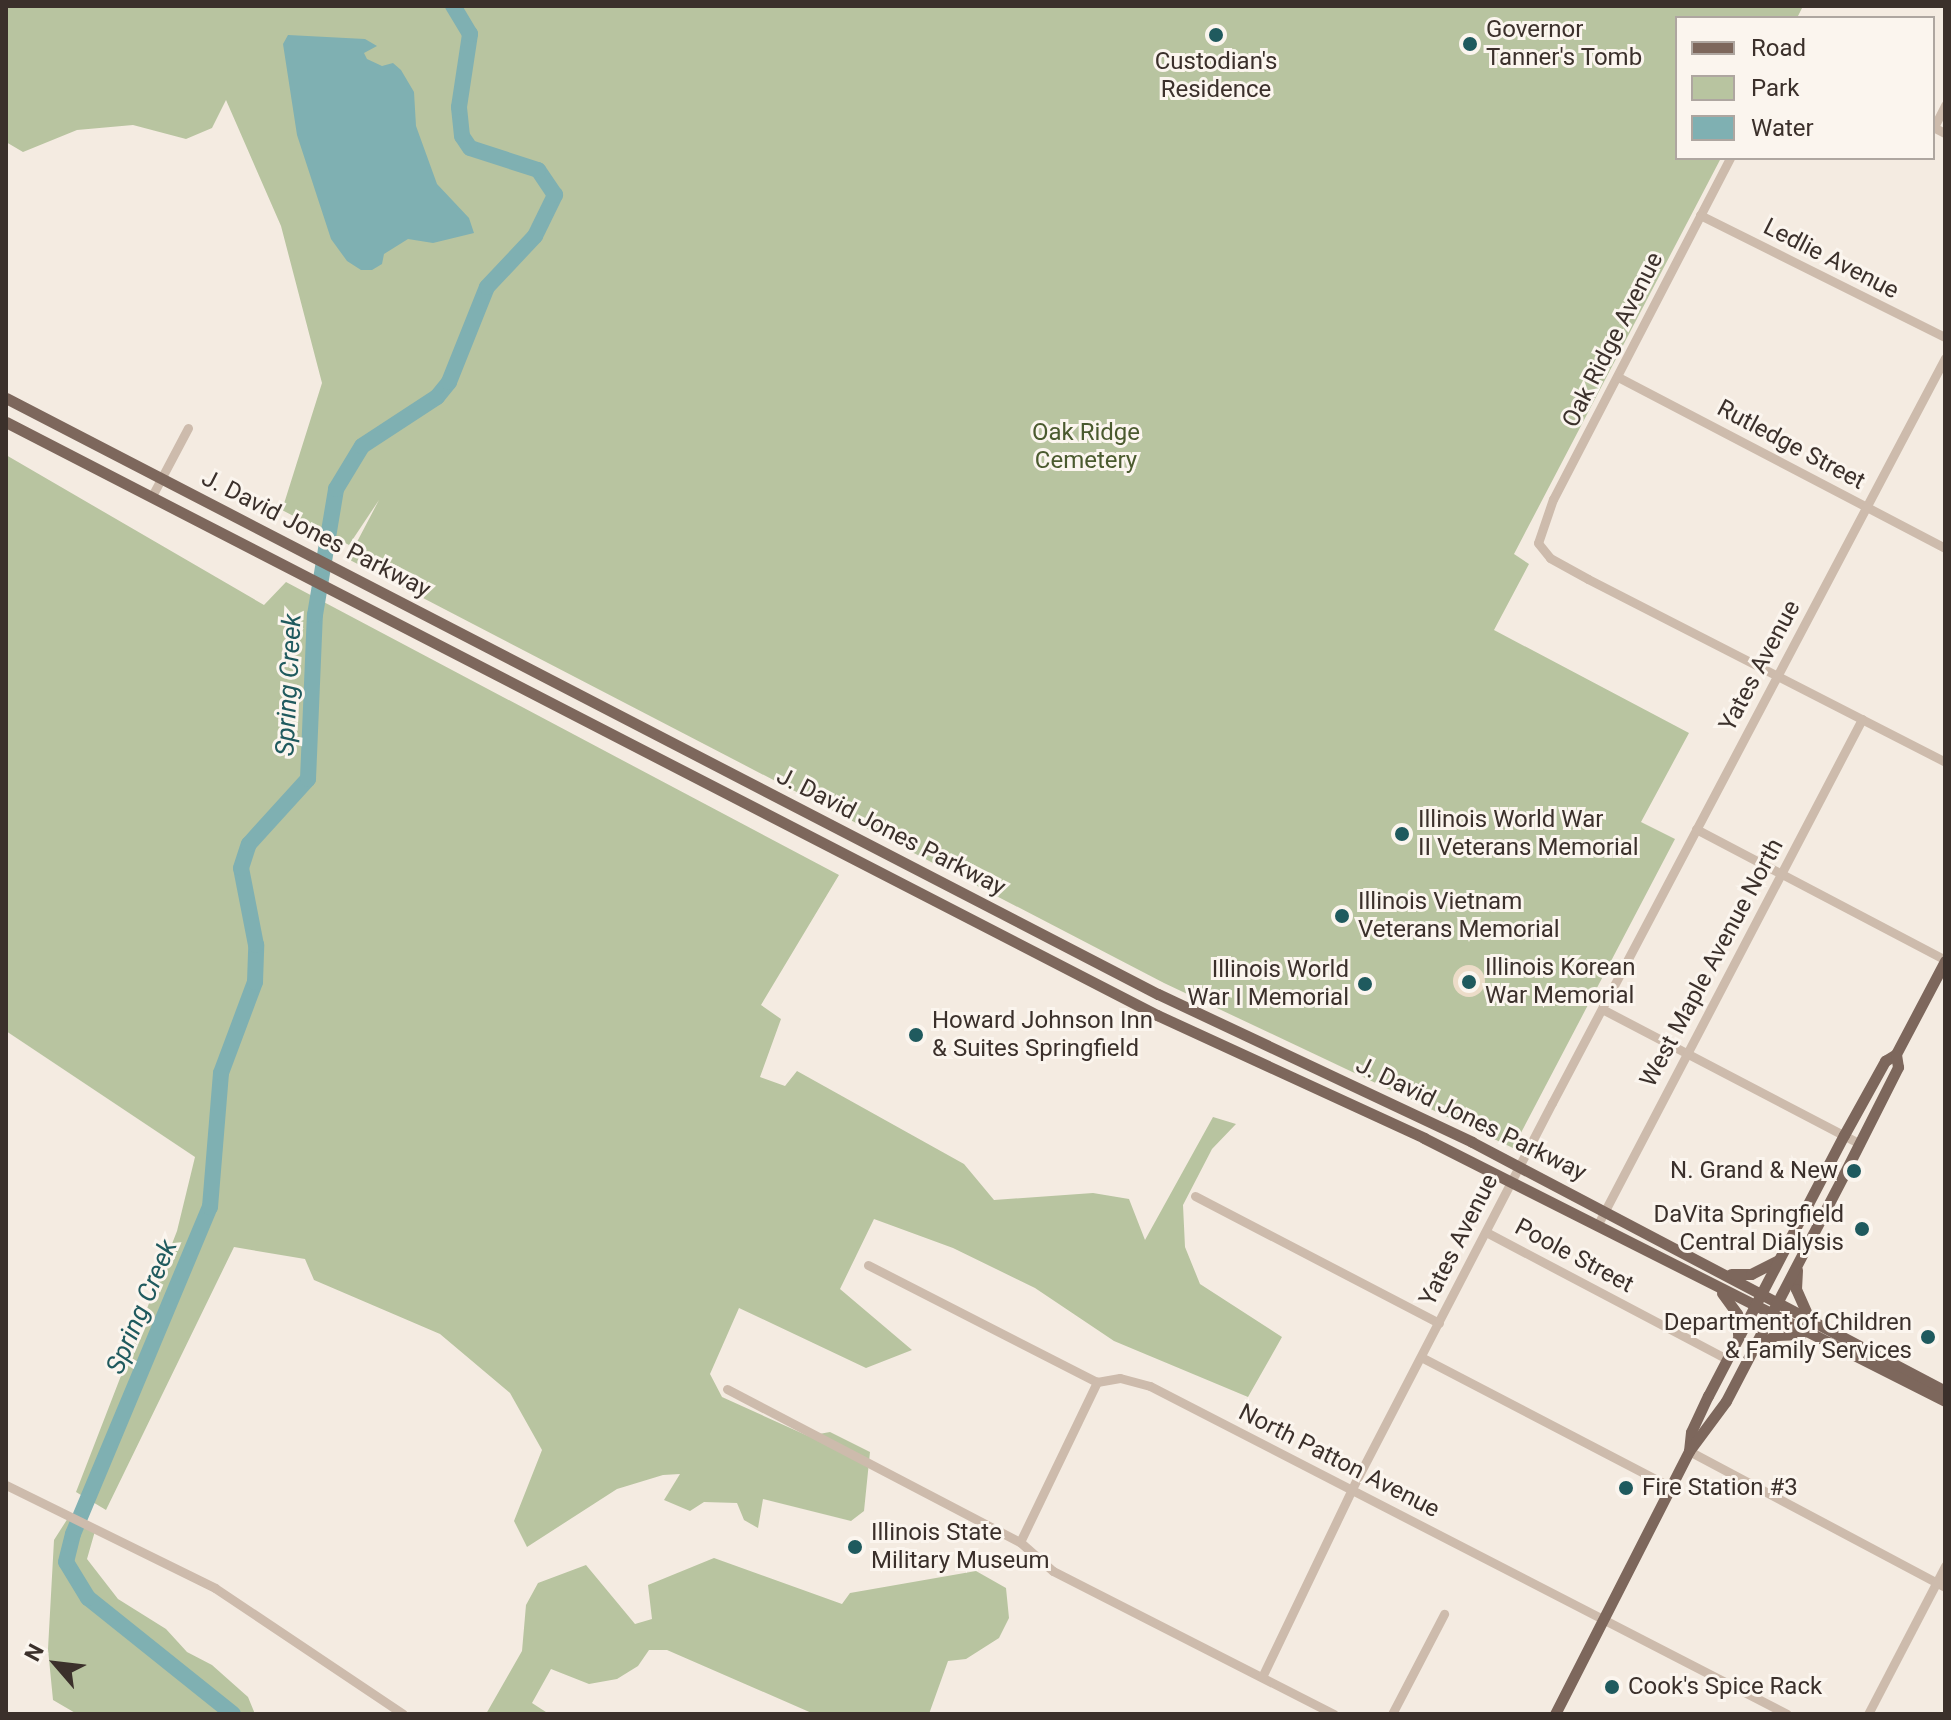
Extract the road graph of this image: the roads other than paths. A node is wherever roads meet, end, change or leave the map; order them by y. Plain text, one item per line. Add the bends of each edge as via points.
1 (1729, 160) edge
2 (1700, 215) junction
3 (1945, 337) edge
4 (1945, 358) edge
5 (1618, 377) junction
6 (10, 400) edge
7 (6, 422) edge
8 (188, 428) dead end
9 (161, 479) junction
10 (152, 496) junction
11 (1866, 507) junction
12 (1945, 548) edge
13 (1778, 676) junction
14 (1862, 719) junction
15 (1945, 762) edge
16 (1696, 829) junction
17 (1781, 874) junction
18 (1944, 967) edge
19 (1602, 1009) junction
20 (1687, 1053) junction
21 (1896, 1054) junction
22 (1844, 1135) junction
23 (1860, 1144) junction
24 (1520, 1166) junction
25 (1512, 1182) junction
26 (1195, 1196) dead end
27 (1605, 1210) junction
28 (1597, 1226) junction
29 (1486, 1232) junction
30 (1801, 1256) junction
31 (1780, 1258) junction
32 (868, 1265) dead end
33 (1727, 1273) junction
34 (1719, 1289) junction
35 (1763, 1292) junction
36 (1778, 1300) junction
37 (1754, 1307) junction
38 (1770, 1315) junction
39 (1807, 1315) junction
40 (1439, 1323) junction
41 (1805, 1334) junction
42 (1737, 1340) junction
43 (1750, 1354) junction
44 (1421, 1357) junction
45 (1727, 1359) junction
46 (1097, 1382) junction
47 (727, 1389) dead end
48 (1945, 1391) edge
49 (1945, 1401) edge
50 (1689, 1451) junction
51 (6, 1485) edge
52 (1671, 1487) junction
53 (1352, 1490) junction
54 (1020, 1542) junction
55 (1945, 1566) edge
56 (1941, 1585) edge
57 (1444, 1614) dead end
58 (1604, 1617) junction
59 (1262, 1677) junction
60 (403, 1714) edge
61 (1334, 1714) edge
62 (1392, 1714) edge
63 (1555, 1714) edge
64 (1787, 1714) edge
65 (1868, 1714) edge

1 - 2 street, Oak Ridge Avenue
2 - 3 street, Ledlie Avenue
2 - 5 street, Oak Ridge Avenue
4 - 11 street, Yates Avenue
5 - 11 street, Rutledge Street
5 - 13 street, Oak Ridge Avenue via 1553,499 1538,543 1558,563
6 - 9 main road, J. David Jones Parkway
7 - 10 main road, J. David Jones Parkway
8 - 9 street
9 - 10 street
9 - 24 main road, J. David Jones Parkway via 1158,994
10 - 25 main road, J. David Jones Parkway via 1157,1015
11 - 12 street, Rutledge Street
11 - 13 street, Yates Avenue
13 - 14 street
13 - 16 street, Yates Avenue
14 - 15 street
14 - 17 street, West Maple Avenue North
16 - 17 street
16 - 19 street, Yates Avenue
17 - 18 street
17 - 20 street, West Maple Avenue North
18 - 21 main road
19 - 20 street
19 - 24 street, Yates Avenue
20 - 22 street
20 - 27 street, West Maple Avenue North
21 - 22 main road via 1885,1061
21 - 23 main road via 1898,1067
22 - 23 street
22 - 31 main road
23 - 30 main road
24 - 25 street, Yates Avenue
24 - 27 main road, J. David Jones Parkway
25 - 28 main road, J. David Jones Parkway
25 - 29 street, Yates Avenue
26 - 40 street
27 - 28 street, West Maple Avenue North
27 - 33 main road, J. David Jones Parkway
28 - 34 main road, J. David Jones Parkway
29 - 40 street, Yates Avenue
29 - 45 street, Poole Street
30 - 36 main road
30 - 39 main road via 1795,1283
31 - 33 main road via 1756,1273
31 - 35 main road
32 - 46 street, North Patton Avenue
33 - 35 main road, J. David Jones Parkway
34 - 37 main road, J. David Jones Parkway
34 - 42 main road via 1737,1314
35 - 36 main road, J. David Jones Parkway
35 - 37 main road
36 - 38 main road
36 - 39 main road, J. David Jones Parkway
37 - 38 main road, J. David Jones Parkway
37 - 42 main road
38 - 41 main road, J. David Jones Parkway
38 - 43 main road
39 - 48 main road, J. David Jones Parkway
40 - 44 street, Yates Avenue
41 - 43 main road via 1776,1335
41 - 49 main road, J. David Jones Parkway
42 - 45 main road
43 - 50 main road via 1716,1419
44 - 52 street
44 - 53 street, Yates Avenue
45 - 50 main road via 1691,1432
46 - 53 street, North Patton Avenue via 1120,1378 1150,1386
46 - 54 street
47 - 54 street
50 - 52 main road
50 - 56 street
51 - 60 street via 265,1617
52 - 58 main road
53 - 58 street, North Patton Avenue
53 - 59 street, Yates Avenue
54 - 59 street via 1044,1566
55 - 56 street
56 - 65 street
57 - 62 street
58 - 63 main road
58 - 64 street, North Patton Avenue
59 - 61 street

